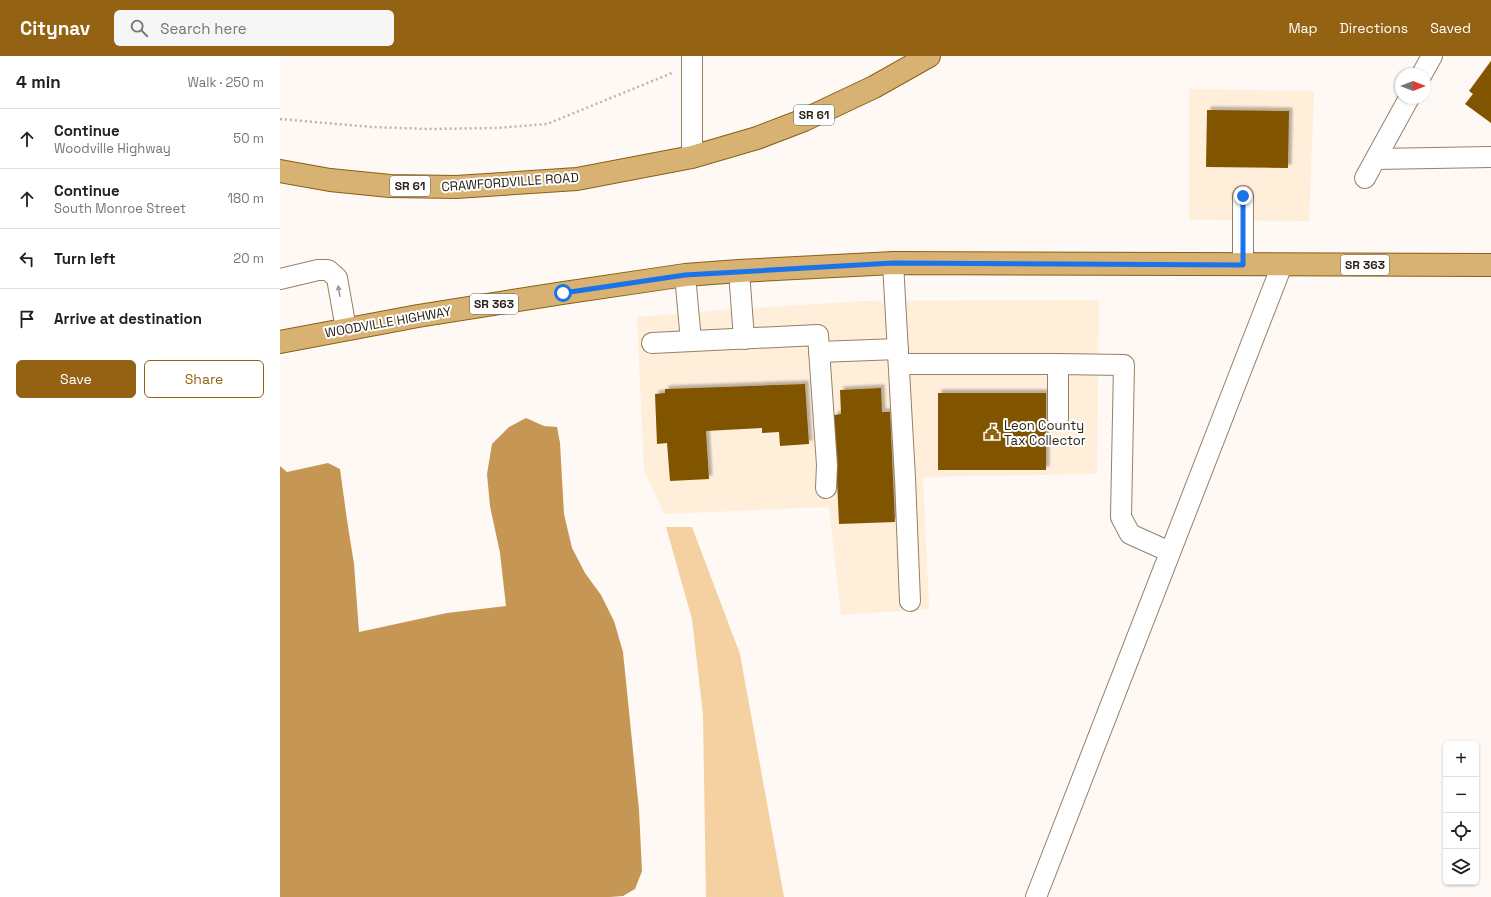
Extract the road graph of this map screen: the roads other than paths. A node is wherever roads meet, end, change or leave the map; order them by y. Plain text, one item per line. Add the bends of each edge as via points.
1 (929, 56) edge
2 (1432, 56) edge
3 (692, 61) edge
4 (1425, 68) edge
5 (1406, 104) edge
6 (692, 157) junction
7 (1491, 157) edge
8 (1376, 159) junction
9 (280, 171) edge
10 (1365, 178) dead end
11 (1243, 196) dead end
12 (893, 263) junction
13 (1243, 265) junction
14 (1282, 265) junction
15 (1491, 265) edge
16 (739, 271) junction
17 (685, 275) junction
18 (280, 279) edge
19 (346, 329) junction
20 (744, 339) junction
21 (280, 342) edge
22 (691, 342) junction
23 (652, 344) dead end
24 (820, 352) junction
25 (899, 357) junction
26 (1058, 364) junction
27 (1058, 419) dead end
28 (826, 488) dead end
29 (1170, 552) junction
30 (910, 601) dead end
31 (1036, 897) edge

1 - 6 main road, SR 61 via 874,87 804,120 757,138
2 - 4 street
3 - 6 street
5 - 8 street
6 - 9 main road, CRAWFORDVILLE ROAD / SR 61 via 577,179 456,187 390,186 338,181
7 - 8 street
8 - 10 street
11 - 13 street
12 - 13 main road, SR 363
12 - 16 main road, SR 363
12 - 25 street
13 - 14 main road, SR 363
14 - 15 main road, SR 363
14 - 29 street
16 - 17 main road, WOODVILLE HIGHWAY / SR 363
16 - 20 street
17 - 19 main road, WOODVILLE HIGHWAY / SR 363
17 - 22 street
19 -> 18 street via 337,278 328,270
19 - 21 main road, WOODVILLE HIGHWAY / SR 363
20 - 22 street
20 - 24 street via 818,335
22 - 23 street
24 - 25 street
24 - 28 street via 827,465
25 - 26 street
25 - 30 street
26 - 27 street
26 - 29 street via 1124,365 1121,517 1130,534
29 - 31 street

